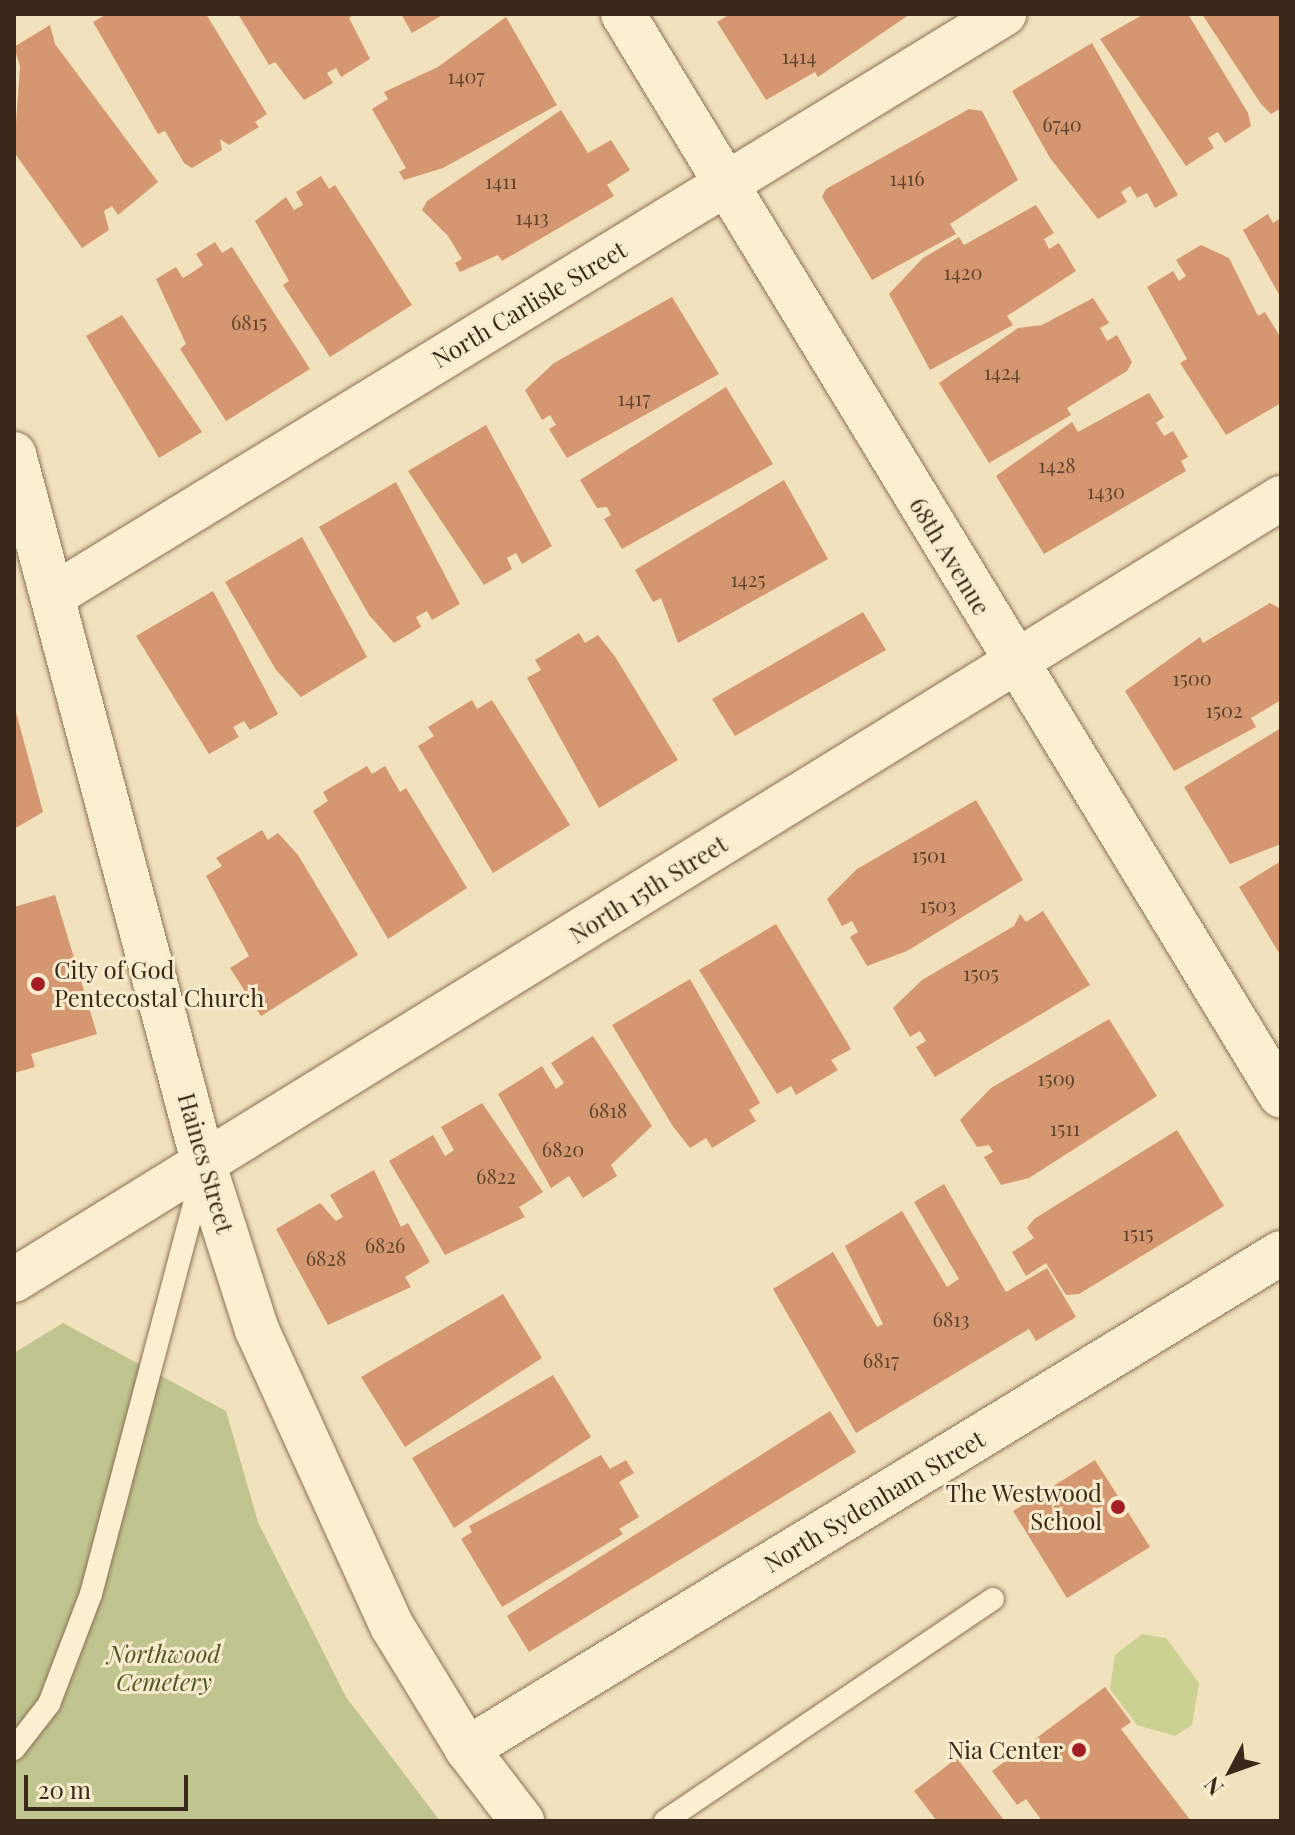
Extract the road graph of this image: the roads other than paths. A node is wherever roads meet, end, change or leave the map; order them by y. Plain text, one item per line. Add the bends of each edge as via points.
1 (623, 14) edge
2 (1004, 14) edge
3 (727, 183) junction
4 (14, 454) edge
5 (1281, 498) edge
6 (54, 595) junction
7 (1013, 662) junction
8 (1281, 1096) edge
9 (204, 1165) junction
10 (1281, 1253) edge
11 (14, 1280) edge
12 (993, 1599) dead end
13 (14, 1749) edge
14 (467, 1749) junction
15 (522, 1821) edge
16 (665, 1821) edge

1 - 3 street, 68th Avenue
2 - 3 street, North Carlisle Street
3 - 6 street, North Carlisle Street
3 - 7 street, 68th Avenue
4 - 6 street, Haines Street
5 - 7 street, North 15th Street
6 - 9 street, Haines Street
7 - 8 street, 68th Avenue
7 - 9 street, North 15th Street
9 - 11 street, North 15th Street
9 - 13 lane via 91,1594 49,1704
9 - 14 street, Haines Street via 257,1330 328,1498 392,1626
10 - 14 street, North Sydenham Street
12 - 16 lane
14 - 15 street, Haines Street

